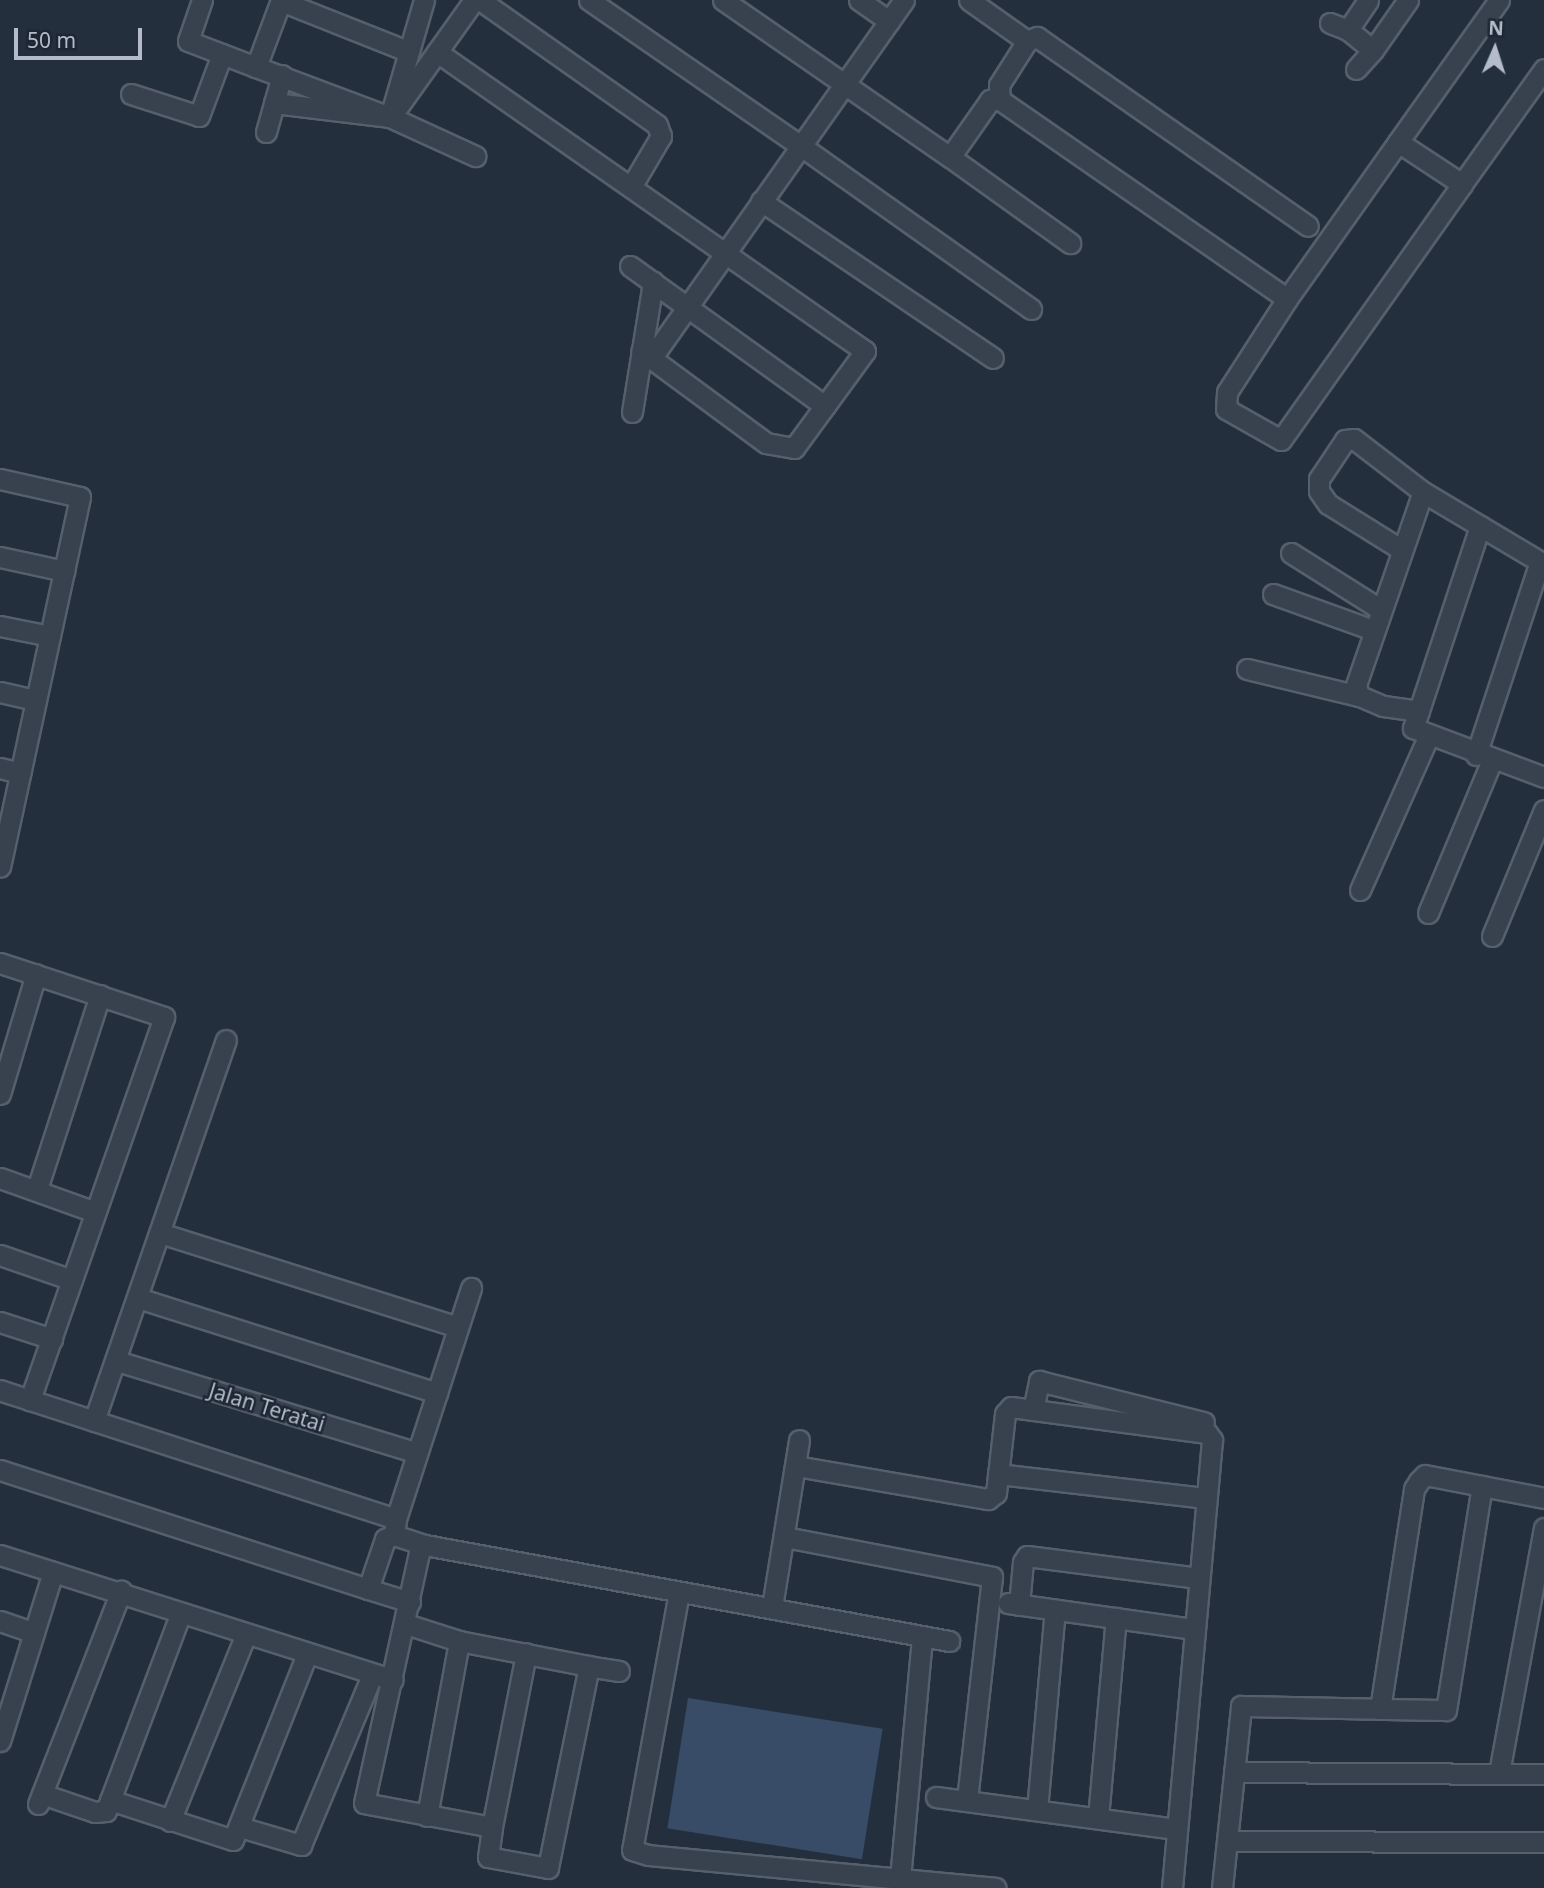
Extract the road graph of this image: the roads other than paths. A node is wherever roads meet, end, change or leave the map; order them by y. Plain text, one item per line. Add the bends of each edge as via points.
1 (202, 0) edge
2 (281, 0) edge
3 (424, 0) edge
4 (474, 0) edge
5 (480, 0) edge
6 (589, 0) edge
7 (723, 0) edge
8 (859, 0) edge
9 (904, 0) edge
10 (969, 0) edge
11 (1368, 0) edge
12 (1408, 0) edge
13 (1500, 0) edge
14 (890, 21) junction
15 (1027, 41) junction
16 (1373, 50) junction
17 (407, 51) junction
18 (437, 52) junction
19 (222, 54) junction
20 (256, 67) junction
21 (1356, 69) dead end
22 (1544, 69) edge
23 (282, 75) junction
24 (845, 86) junction
25 (131, 94) dead end
26 (1000, 100) junction
27 (274, 103) junction
28 (390, 117) junction
29 (266, 131) dead end
30 (1398, 142) junction
31 (801, 146) junction
32 (475, 156) dead end
33 (950, 157) junction
34 (1462, 184) junction
35 (631, 187) junction
36 (761, 201) junction
37 (1308, 226) dead end
38 (1070, 243) dead end
39 (725, 253) junction
40 (630, 266) dead end
41 (653, 282) junction
42 (1287, 299) junction
43 (687, 307) junction
44 (1031, 309) dead end
45 (646, 355) junction
46 (993, 358) dead end
47 (825, 406) junction
48 (632, 412) dead end
49 (0, 479) edge
50 (1423, 492) junction
51 (1480, 526) junction
52 (1402, 550) junction
53 (1291, 553) dead end
54 (0, 557) edge
55 (1542, 563) edge
56 (64, 571) junction
57 (1273, 594) dead end
58 (1380, 609) junction
59 (0, 626) edge
60 (1373, 630) junction
61 (50, 636) junction
62 (1247, 669) dead end
63 (0, 692) edge
64 (1359, 696) junction
65 (36, 700) junction
66 (1419, 711) junction
67 (1428, 737) junction
68 (1484, 757) junction
69 (0, 768) edge
70 (20, 773) junction
71 (1544, 777) edge
72 (1544, 810) edge
73 (3, 836) edge
74 (0, 866) edge
75 (1360, 890) dead end
76 (1428, 913) dead end
77 (1492, 936) dead end
78 (0, 963) edge
79 (36, 974) junction
80 (100, 995) junction
81 (226, 1040) dead end
82 (0, 1094) edge
83 (0, 1178) edge
84 (37, 1189) junction
85 (95, 1212) junction
86 (160, 1233) junction
87 (0, 1255) edge
88 (72, 1280) junction
89 (471, 1288) dead end
90 (138, 1298) junction
91 (0, 1322) edge
92 (458, 1327) junction
93 (52, 1339) junction
94 (117, 1361) junction
95 (0, 1390) edge
96 (437, 1393) junction
97 (30, 1400) junction
98 (1032, 1410) junction
99 (94, 1421) junction
100 (1207, 1433) junction
101 (799, 1440) dead end
102 (417, 1453) junction
103 (796, 1466) junction
104 (0, 1470) edge
105 (998, 1474) junction
106 (1482, 1486) junction
107 (1206, 1498) junction
108 (1544, 1498) edge
109 (395, 1527) junction
110 (1544, 1528) edge
111 (785, 1537) junction
112 (425, 1545) junction
113 (0, 1555) edge
114 (53, 1572) junction
115 (1199, 1578) junction
116 (368, 1589) junction
117 (121, 1591) junction
118 (679, 1592) junction
119 (991, 1601) junction
120 (410, 1602) junction
121 (1019, 1605) junction
122 (772, 1607) junction
123 (1055, 1610) junction
124 (181, 1613) junction
125 (1116, 1618) junction
126 (0, 1621) edge
127 (407, 1624) junction
128 (1194, 1629) junction
129 (34, 1633) junction
130 (246, 1634) junction
131 (922, 1636) junction
132 (459, 1641) junction
133 (949, 1641) dead end
134 (526, 1653) junction
135 (307, 1654) junction
136 (589, 1666) junction
137 (619, 1671) dead end
138 (372, 1675) junction
139 (393, 1680) junction
140 (1380, 1709) junction
141 (0, 1741) edge
142 (1234, 1772) junction
143 (1499, 1773) junction
144 (1544, 1774) edge
145 (936, 1797) dead end
146 (110, 1800) junction
147 (967, 1801) junction
148 (1037, 1810) junction
149 (427, 1816) junction
150 (1098, 1818) junction
151 (170, 1821) junction
152 (240, 1827) junction
153 (492, 1827) junction
154 (1176, 1829) junction
155 (1227, 1841) junction
156 (1544, 1842) edge
157 (900, 1879) junction
158 (995, 1888) edge
159 (1172, 1888) edge
160 (1222, 1888) edge

1 - 19 street via 187,41
2 - 17 street
2 - 20 street
3 - 17 street
4 - 18 street
5 - 35 street via 657,125 662,136
6 - 31 street
7 - 24 street
8 - 14 street
9 - 14 street
10 - 15 street
11 - 16 street via 1339,27
12 - 16 street
13 - 30 street
14 - 24 street
15 - 26 street via 999,85
15 - 37 street via 1037,37
16 - 21 street
17 - 28 street
18 - 28 street
18 - 35 street
19 - 20 street
19 - 25 street via 199,116
20 - 23 street
22 - 34 street
23 - 27 street
23 - 28 street
24 - 31 street
24 - 33 street
26 - 33 street via 989,100
26 - 42 street
27 - 28 street
27 - 29 street
28 - 32 street
30 - 34 street
30 - 42 street
31 - 36 street
31 - 44 street
33 - 38 street
34 - 42 street via 1282,440 1226,409 1227,393
35 - 39 street
36 - 39 street
36 - 46 street
39 - 43 street
39 - 47 street via 865,351
40 - 41 street
41 - 43 street
41 - 45 street
43 - 45 street
43 - 47 street
45 - 47 street via 766,443 794,448
45 - 48 street
49 - 56 street via 80,497
50 - 51 street
50 - 52 street
50 - 52 street via 1354,439 1334,450 1319,479 1319,491 1328,504
51 - 55 street
51 - 66 street
52 - 58 street
53 - 58 street
54 - 56 street
55 - 68 street
56 - 61 street
57 - 60 street
58 - 60 street
59 - 61 street
60 - 64 street via 1356,685
61 - 65 street
62 - 64 street
63 - 65 street
64 - 66 street via 1384,706
65 - 70 street
66 - 67 street via 1413,727
67 - 68 street
67 - 75 street
68 - 71 street
68 - 76 street
69 - 70 street
70 - 73 street
72 - 77 street
73 - 74 street
78 - 79 street
79 - 80 street
79 - 82 street
80 - 84 street
80 - 85 street via 164,1017
81 - 86 street
83 - 84 street
84 - 85 street
85 - 88 street
86 - 90 street
86 - 92 street
87 - 88 street
88 - 93 street
89 - 92 street
90 - 94 street
90 - 96 street
91 - 93 street
92 - 96 street
93 - 97 street
94 - 99 street
94 - 102 street, Jalan Teratai
95 - 97 street
96 - 102 street
97 - 99 street
98 - 100 street
98 - 100 street via 1039,1381 1204,1421
98 - 105 street via 1011,1407 1005,1414
99 - 109 street
100 - 107 street via 1212,1440
101 - 103 street
102 - 109 street
103 - 105 street via 988,1499 996,1493
103 - 111 street
104 - 116 street
105 - 107 street
106 - 108 street
106 - 140 street via 1446,1710
106 - 140 street via 1425,1475 1414,1489
107 - 115 street
109 - 112 street
109 - 116 street via 385,1539
110 - 143 street
111 - 119 street via 989,1574
111 - 122 street
112 - 118 street
112 - 120 street via 419,1552
113 - 114 street
114 - 117 street
114 - 129 street
115 - 121 street via 1027,1556
115 - 128 street
116 - 120 street
117 - 124 street
117 - 146 street via 40,1799 100,1814
118 - 122 street
118 - 157 street via 632,1850
119 - 121 street
119 - 147 street
120 - 127 street
121 - 123 street
122 - 131 street
123 - 125 street
123 - 148 street
124 - 130 street
124 - 146 street
125 - 128 street
125 - 150 street
126 - 129 street
127 - 132 street
127 - 139 street
128 - 154 street
129 - 141 street
130 - 135 street
130 - 151 street
131 - 133 street
131 - 157 street
132 - 134 street
132 - 149 street
134 - 136 street
134 - 153 street
135 - 138 street
135 - 152 street
136 - 137 street
136 - 153 street via 551,1867 488,1857
138 - 139 street
138 - 152 street via 301,1845
139 - 149 street via 362,1801
140 - 142 street via 1241,1706
142 - 143 street
142 - 155 street
143 - 144 street
145 - 147 street
146 - 151 street
147 - 148 street
148 - 150 street
149 - 153 street
150 - 154 street
151 - 152 street via 228,1840 236,1837
154 - 159 street
155 - 156 street
155 - 160 street
157 - 158 street

